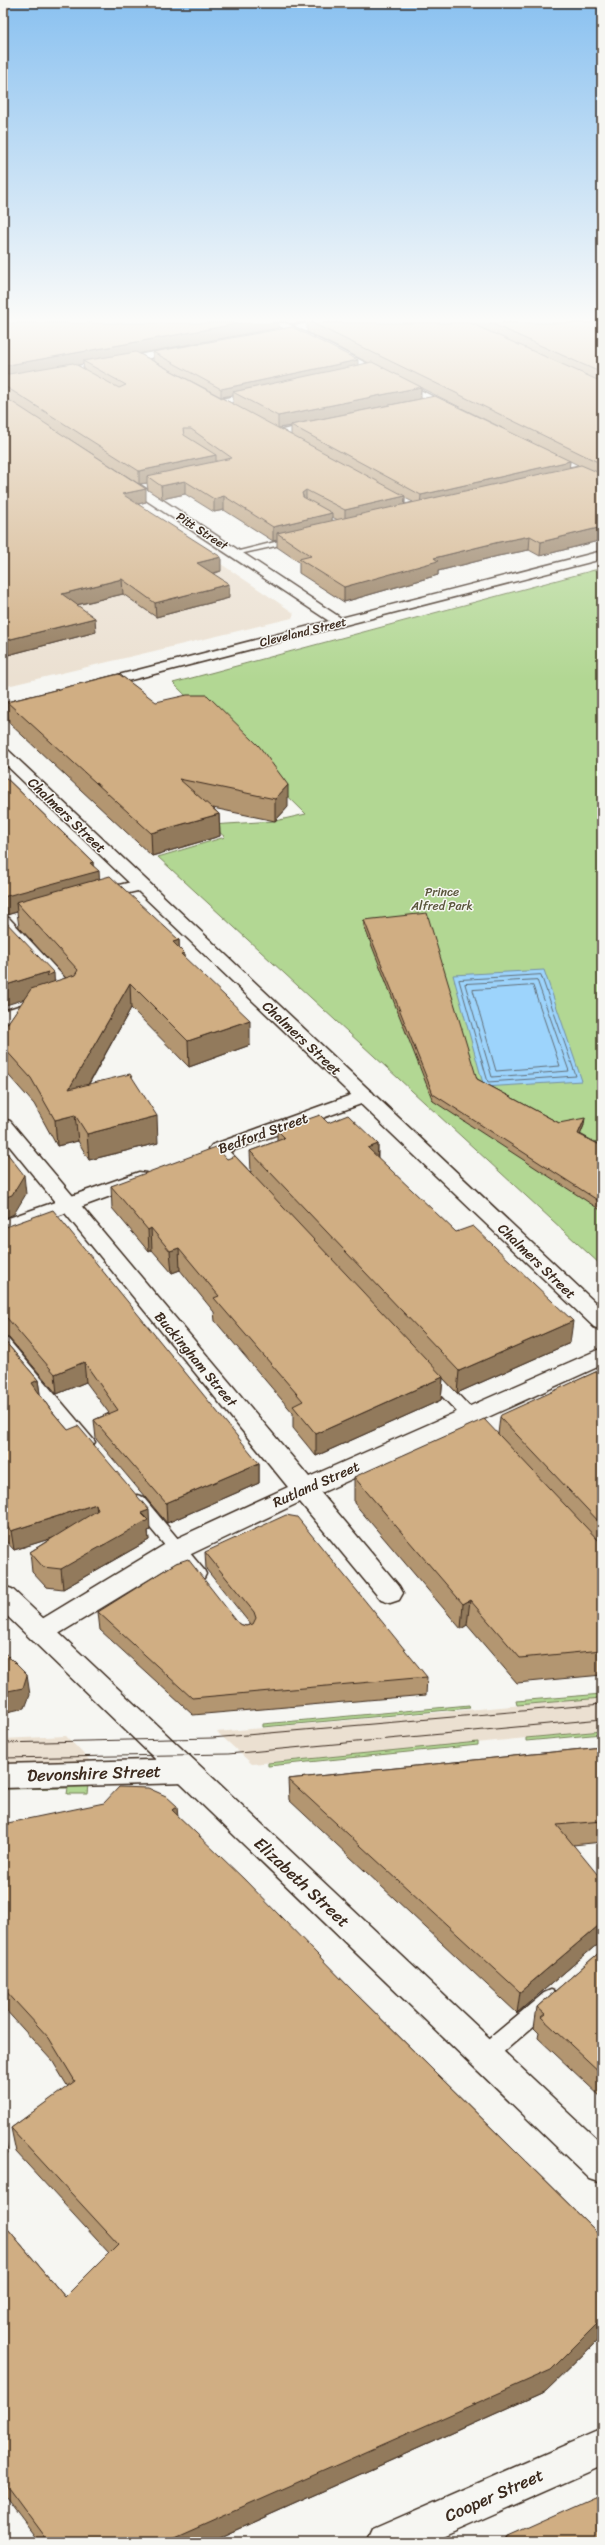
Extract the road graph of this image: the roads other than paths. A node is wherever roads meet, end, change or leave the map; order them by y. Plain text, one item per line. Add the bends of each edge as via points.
1 (110, 471) edge
2 (152, 486) edge
3 (137, 489) junction
4 (304, 536) edge
5 (235, 553) junction
6 (602, 555) edge
7 (340, 622) junction
8 (80, 689) edge
9 (49, 697) edge
10 (3, 708) edge
11 (3, 753) edge
12 (140, 885) junction
13 (77, 902) edge
14 (7, 922) edge
15 (3, 1017) edge
16 (365, 1096) junction
17 (3, 1125) edge
18 (219, 1149) junction
19 (197, 1157) edge
20 (154, 1173) edge
21 (252, 1184) edge
22 (67, 1204) junction
23 (3, 1228) edge
24 (602, 1322) edge
25 (3, 1343) edge
26 (602, 1356) edge
27 (420, 1363) edge
28 (469, 1416) junction
29 (485, 1434) edge
30 (96, 1452) edge
31 (127, 1489) edge
32 (304, 1490) junction
33 (178, 1549) junction
34 (208, 1586) edge
35 (390, 1593) dead end
36 (3, 1596) edge
37 (41, 1632) junction
38 (185, 1771) junction
39 (3, 1776) edge
40 (567, 1984) edge
41 (485, 2055) junction
42 (602, 2167) edge
43 (602, 2447) edge
44 (386, 2542) edge

1 - 3 street, Pitt Street
2 - 3 lane
3 - 5 street, Pitt Street
4 - 5 lane
5 - 7 street, Pitt Street
6 - 7 street, Cleveland Street
7 - 8 street, Cleveland Street
9 - 10 street
11 - 12 street, Chalmers Street
12 - 13 street
12 - 16 street, Chalmers Street
14 - 15 street via 70,995
16 - 18 street, Bedford Street
16 - 24 street, Chalmers Street
17 - 22 street, Buckingham Street
18 - 19 street, Bedford Street
18 - 21 lane
20 - 22 street
22 - 23 street
22 - 32 street, Buckingham Street
25 - 30 lane
26 - 28 street, Rutland Street
27 - 28 lane
28 - 29 lane
28 - 32 street, Rutland Street
31 - 33 lane
32 - 33 street, Rutland Street
32 - 35 street, Buckingham Street
33 - 34 lane
33 - 37 street, Rutland Street
36 - 37 street, Elizabeth Street
37 - 38 street, Elizabeth Street
38 - 39 street, Devonshire Street
38 - 41 street, Elizabeth Street
40 - 41 lane
41 - 42 street, Elizabeth Street
43 - 44 street, Cooper Street

